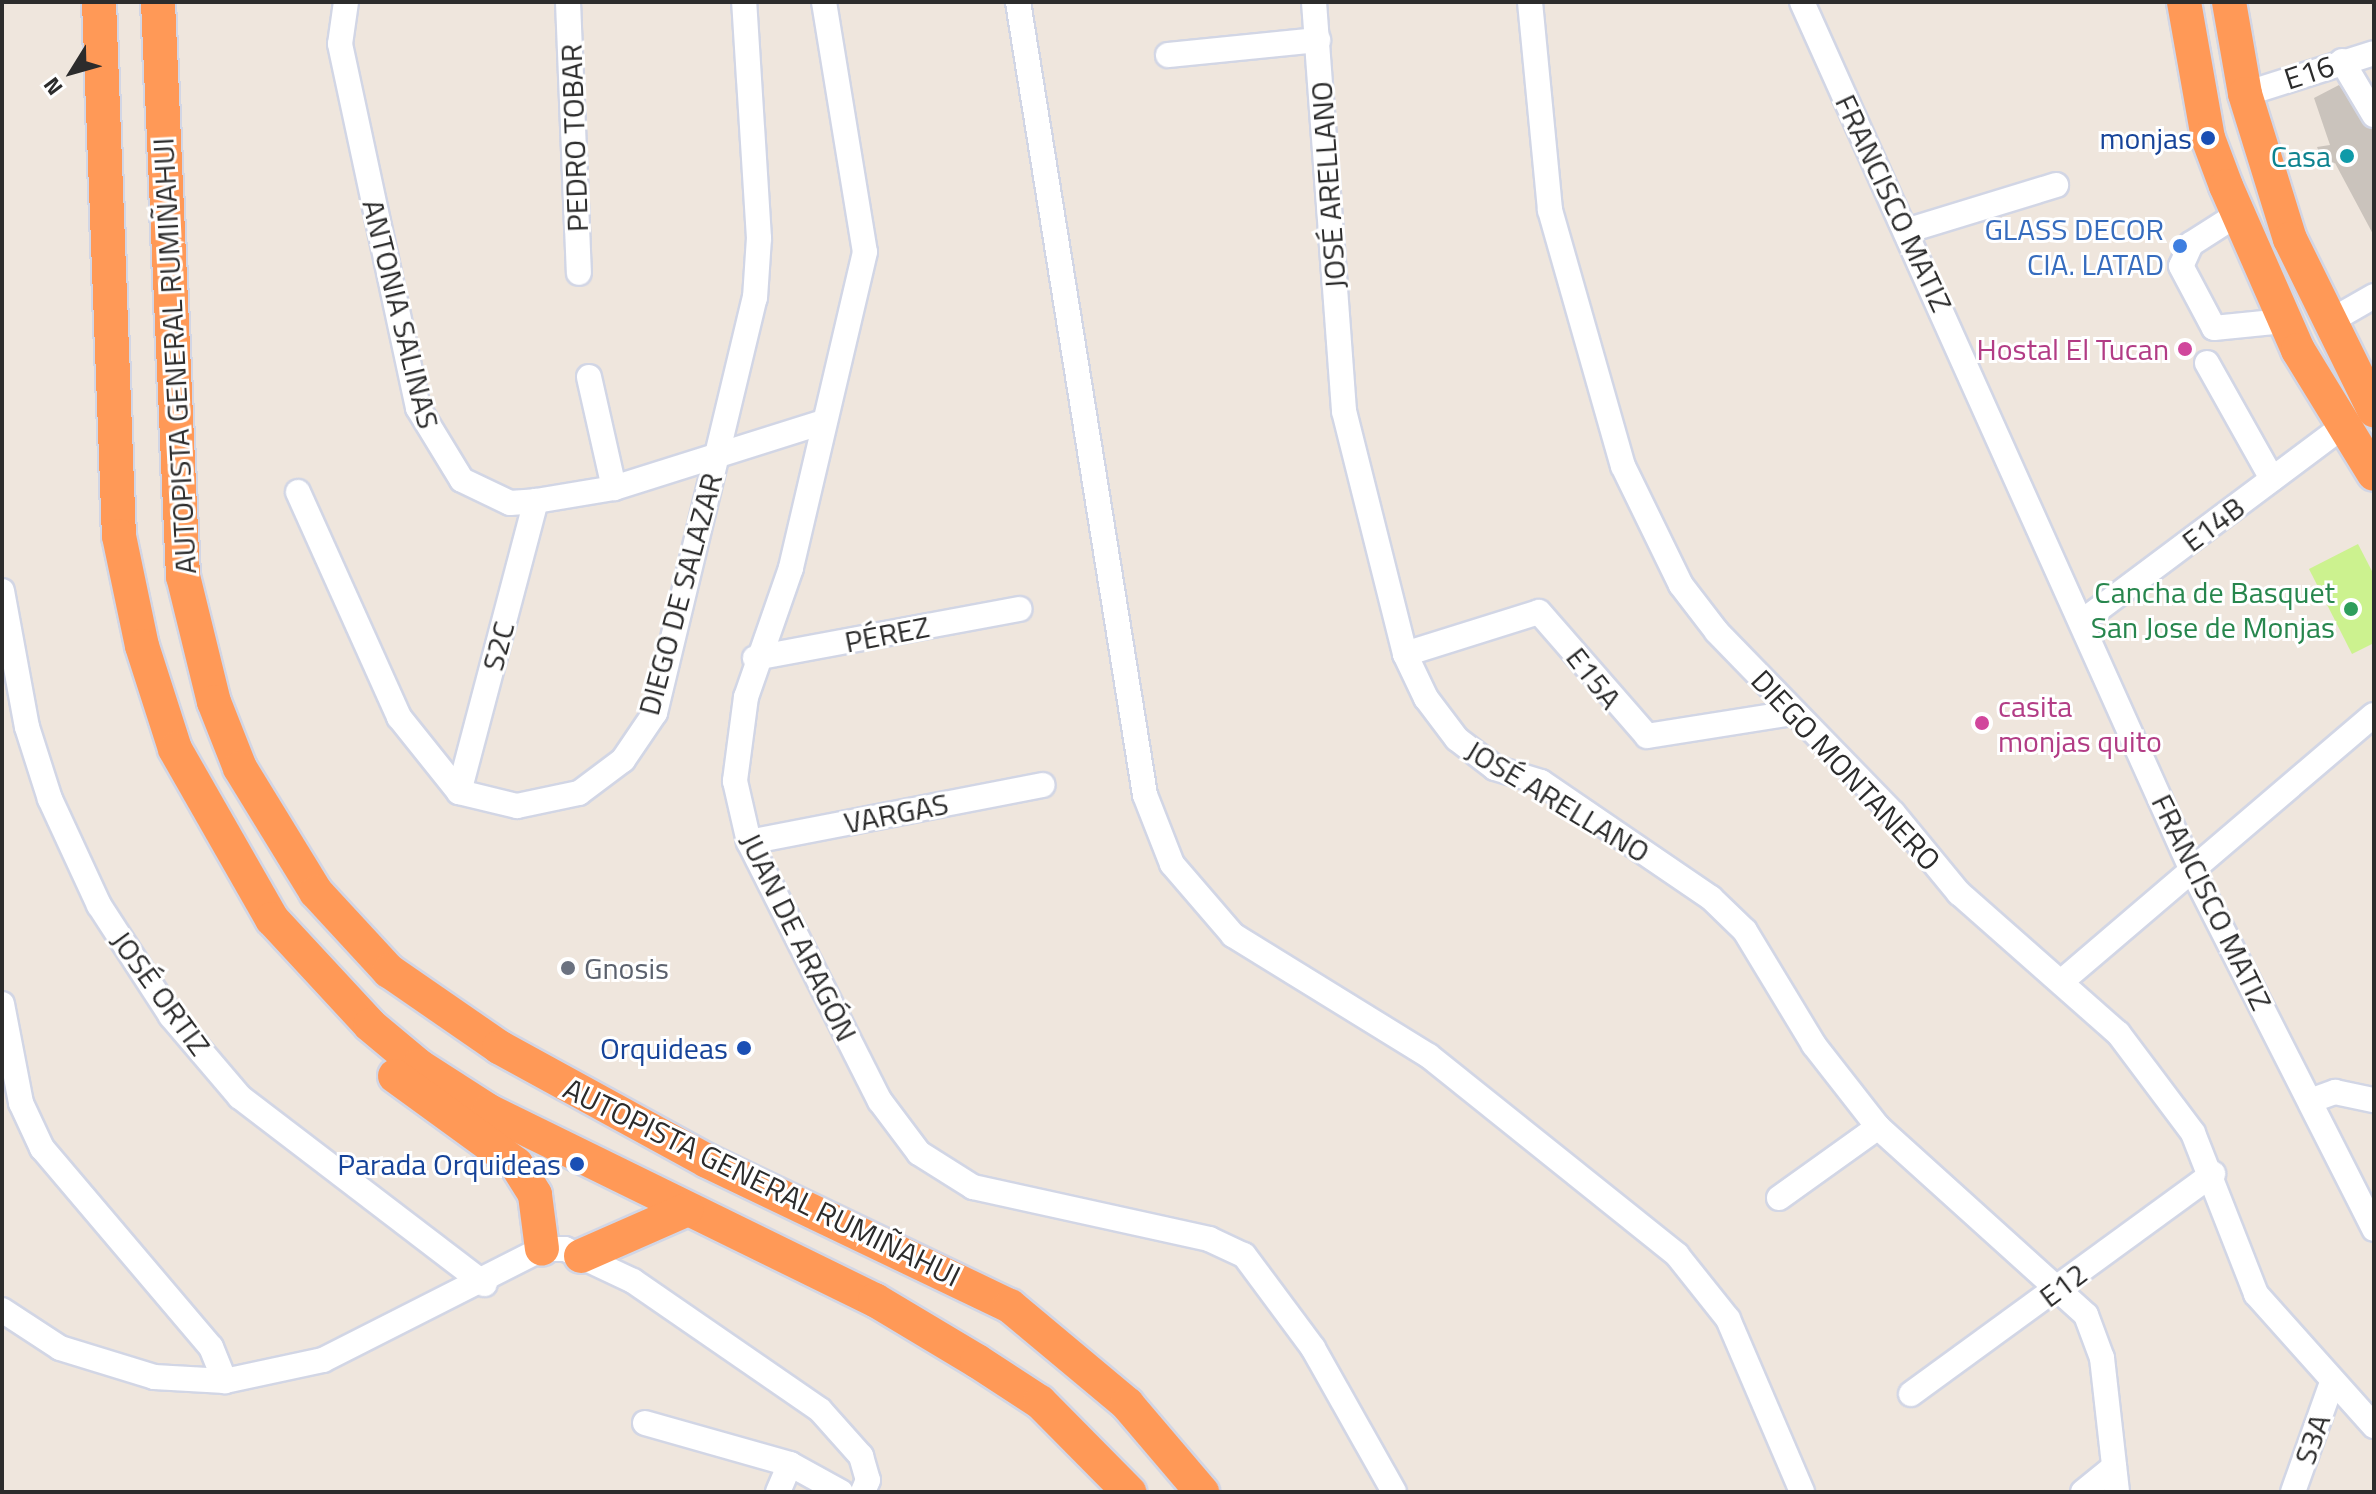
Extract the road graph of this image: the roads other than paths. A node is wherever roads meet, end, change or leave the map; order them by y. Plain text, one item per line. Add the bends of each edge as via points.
1 (99, 2) edge
2 (158, 2) edge
3 (346, 2) edge
4 (568, 2) edge
5 (744, 2) edge
6 (824, 2) edge
7 (1018, 2) edge
8 (1314, 2) edge
9 (1530, 2) edge
10 (1802, 2) edge
11 (2184, 2) edge
12 (2229, 2) edge
13 (1318, 40) junction
14 (2374, 53) edge
15 (1168, 55) dead end
16 (2342, 61) junction
17 (2245, 94) junction
18 (2374, 115) edge
19 (2056, 185) dead end
20 (2238, 214) junction
21 (1906, 231) junction
22 (579, 273) dead end
23 (2373, 294) edge
24 (2284, 321) junction
25 (2327, 323) junction
26 (2207, 363) dead end
27 (589, 377) dead end
28 (2374, 410) edge
29 (823, 422) junction
30 (2342, 427) junction
31 (715, 456) junction
32 (2374, 474) edge
33 (2272, 479) junction
34 (614, 488) junction
35 (298, 492) dead end
36 (536, 501) junction
37 (2, 591) edge
38 (1019, 609) dead end
39 (2084, 620) junction
40 (1405, 654) junction
41 (755, 658) junction
42 (1792, 713) junction
43 (2374, 715) edge
44 (1043, 785) dead end
45 (459, 792) junction
46 (749, 842) junction
47 (2190, 866) junction
48 (306, 958) junction
49 (2061, 982) junction
50 (2, 1004) edge
51 (2374, 1100) edge
52 (2310, 1101) junction
53 (1878, 1127) junction
54 (2213, 1174) junction
55 (1779, 1198) dead end
56 (686, 1210) junction
57 (2374, 1229) edge
58 (542, 1249) junction
59 (581, 1256) junction
60 (485, 1284) junction
61 (2060, 1289) junction
62 (2, 1310) edge
63 (225, 1381) junction
64 (2331, 1385) junction
65 (1911, 1394) dead end
66 (645, 1423) dead end
67 (2374, 1426) edge
68 (790, 1464) junction
69 (2114, 1467) junction
70 (778, 1492) edge
71 (841, 1492) edge
72 (863, 1492) edge
73 (1129, 1492) edge
74 (1202, 1492) edge
75 (1394, 1492) edge
76 (1802, 1492) edge
77 (2083, 1492) edge
78 (2117, 1492) edge
79 (2293, 1492) edge

1 - 48 highway, AUTOPISTA GENERAL RUMIÑAHUI via 119,536 142,646 175,749 228,851
2 - 74 highway, AUTOPISTA GENERAL RUMIÑAHUI via 183,576 210,688 240,768 316,892 389,971 499,1047 707,1161 1010,1306 1127,1404
3 - 36 street, ANTONIA SALINAS via 340,44 418,408 462,480 510,503
4 - 22 street, PEDRO TOBAR
5 - 31 street, DIEGO DE SALAZAR via 759,266
6 - 29 street, JUAN DE ARAGÓN via 865,232
7 - 76 street via 1145,795 1172,864 1233,935 1429,1056 1677,1255 1728,1319
8 - 13 street, JOSÉ ARELLANO
9 - 42 street, DIEGO MONTANERO via 1541,170 1623,466 1681,585
10 - 21 street, FRANCISCO MATIZ
11 - 20 highway via 2208,138
12 - 17 highway
13 - 15 street
13 - 40 street, JOSÉ ARELLANO via 1344,411
14 - 16 street, E16
16 - 17 street, E16
16 - 18 street
17 - 25 highway via 2290,239
19 - 21 street
20 - 24 highway
20 - 24 street via 2191,244 2181,266 2214,328
21 - 39 street, FRANCISCO MATIZ
23 - 25 street
24 - 30 highway
25 - 28 highway
26 - 33 street
27 - 34 street
29 - 31 street, ANTONIA SALINAS
29 - 41 street, JUAN DE ARAGÓN via 791,568
30 - 32 highway
30 - 33 street, E14B
31 - 34 street, ANTONIA SALINAS
31 - 45 street, DIEGO DE SALAZAR via 655,713 623,760 579,793 517,806
33 - 39 street, E14B
34 - 36 street, ANTONIA SALINAS
35 - 45 street via 399,717
36 - 45 street, S2C
37 - 60 street, JOSÉ ORTIZ via 27,727 50,799 99,905 171,1016 240,1097
38 - 41 street, PÉREZ
39 - 47 street, FRANCISCO MATIZ
40 - 42 street, E15A via 1539,612 1647,736
40 - 53 street, JOSÉ ARELLANO via 1457,739 1495,768 1541,782 1711,898 1745,931 1814,1045
41 - 46 street, JUAN DE ARAGÓN via 735,765
42 - 49 street, DIEGO MONTANERO via 1893,813 1959,893
43 - 47 street
44 - 46 street, VARGAS
46 - 75 street, JUAN DE ARAGÓN via 880,1101 919,1153 973,1187 1209,1239 1244,1255 1313,1348
47 - 49 street
47 - 52 street, FRANCISCO MATIZ
48 - 56 highway, AUTOPISTA GENERAL RUMIÑAHUI via 419,1066 489,1111
48 - 58 highway via 357,1041 516,1164 535,1195
49 - 54 street, DIEGO MONTANERO via 2127,1044 2193,1133
50 - 63 street via 21,1103 42,1148 211,1347
51 - 52 street via 2335,1092
52 - 57 street, FRANCISCO MATIZ
53 - 55 street
53 - 61 street, JOSÉ ARELLANO
54 - 61 street, E12
54 - 64 street, DIEGO MONTANERO via 2228,1235 2256,1294
56 - 59 highway
56 - 73 highway, AUTOPISTA GENERAL RUMIÑAHUI via 875,1300 977,1361 1040,1402
58 - 59 street
58 - 60 street
59 - 72 street via 633,1281 820,1410 861,1456 868,1480
60 - 63 street via 323,1360
61 - 65 street, E12
61 - 69 street, JOSÉ ARELLANO via 2086,1315 2102,1358
62 - 63 street via 60,1348 154,1377
64 - 67 street, DIEGO MONTANERO
64 - 79 street, S3A
66 - 68 street
68 - 70 street
68 - 71 street
69 - 77 street
69 - 78 street, JOSÉ ARELLANO

